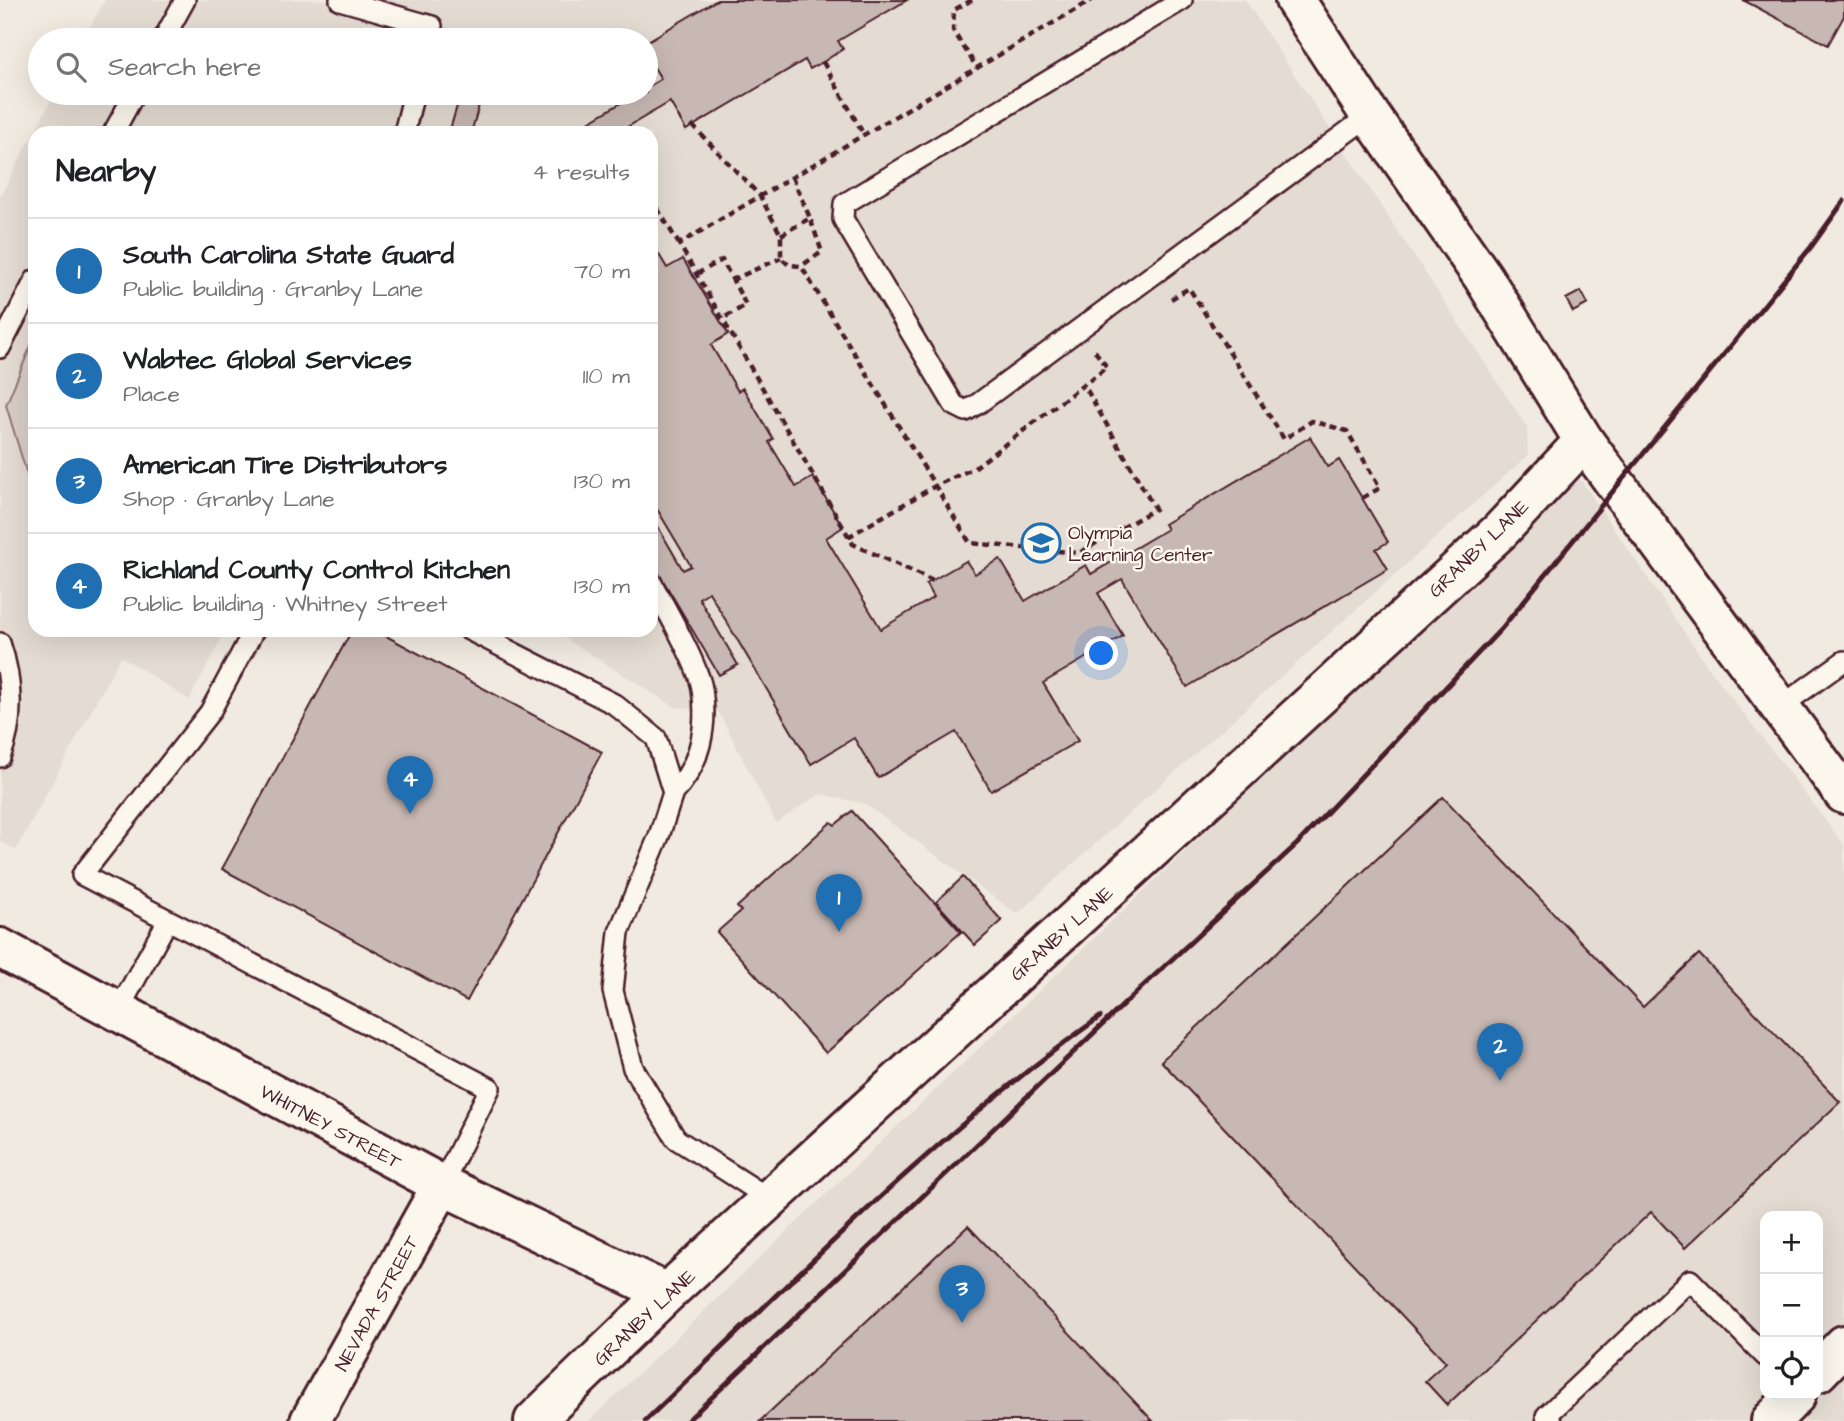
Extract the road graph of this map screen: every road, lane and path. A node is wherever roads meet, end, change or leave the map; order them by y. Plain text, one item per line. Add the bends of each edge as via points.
1 (185, 0) edge
2 (340, 0) edge
3 (972, 0) edge
4 (1182, 0) edge
5 (1295, 0) edge
6 (170, 28) edge
7 (431, 28) edge
8 (823, 62) dead end
9 (977, 68) dead end
10 (128, 105) edge
11 (411, 105) edge
12 (1370, 115) junction
13 (117, 126) edge
14 (406, 126) edge
15 (864, 135) dead end
16 (792, 177) dead end
17 (658, 210) edge
18 (810, 218) junction
19 (781, 234) dead end
20 (679, 244) dead end
21 (780, 258) dead end
22 (801, 266) dead end
23 (696, 274) dead end
24 (732, 280) junction
25 (28, 293) edge
26 (1167, 302) dead end
27 (722, 318) dead end
28 (1104, 341) dead end
29 (0, 348) edge
30 (1584, 441) junction
31 (1362, 498) dead end
32 (848, 537) dead end
33 (658, 596) edge
34 (250, 637) edge
35 (483, 637) edge
36 (0, 643) edge
37 (1844, 661) edge
38 (1780, 707) junction
39 (0, 757) edge
40 (673, 793) junction
41 (1844, 794) edge
42 (168, 920) junction
43 (0, 948) edge
44 (118, 1012) junction
45 (442, 1185) junction
46 (771, 1199) junction
47 (667, 1293) junction
48 (1844, 1345) edge
49 (1760, 1351) edge
50 (1823, 1367) edge
51 (1791, 1400) edge
52 (310, 1421) edge
53 (534, 1421) edge
54 (1551, 1421) edge
55 (1771, 1421) edge

1 - 6 lane
2 - 7 lane
3 - 9 path via 954,10 953,30
4 - 12 lane via 844,204 843,219 960,410 979,403
5 - 12 street
8 - 15 path
10 - 13 lane
11 - 14 lane
12 - 30 street via 1483,277
16 - 18 path
17 - 20 path
18 - 19 path
18 - 22 path via 822,252
21 - 24 path
23 - 24 path via 722,260
24 - 27 path via 746,305
25 - 29 lane
26 - 31 path via 1189,288 1284,439 1312,421 1347,431 1380,488
28 - 32 path via 1093,348 1107,368 974,468 935,485
30 - 38 street
30 - 46 street, GRANBY LANE via 1500,531
33 - 40 lane via 702,687 698,754 689,776
34 - 42 lane via 210,712 82,875
35 - 40 lane via 614,704 656,738
36 - 39 lane via 11,708
37 - 38 lane
38 - 41 street
40 - 46 lane via 619,932 613,991 633,1068 676,1139
42 - 44 lane
42 - 45 lane via 490,1088
43 - 44 street, WHITNEY STREET
44 - 45 street, WHITNEY STREET
45 - 47 street, WHITNEY STREET
45 - 52 street, NEVADA STREET
46 - 47 street, GRANBY LANE
47 - 53 street, GRANBY LANE
48 - 50 street
49 - 54 lane via 1690,1280 1546,1416
51 - 55 street

